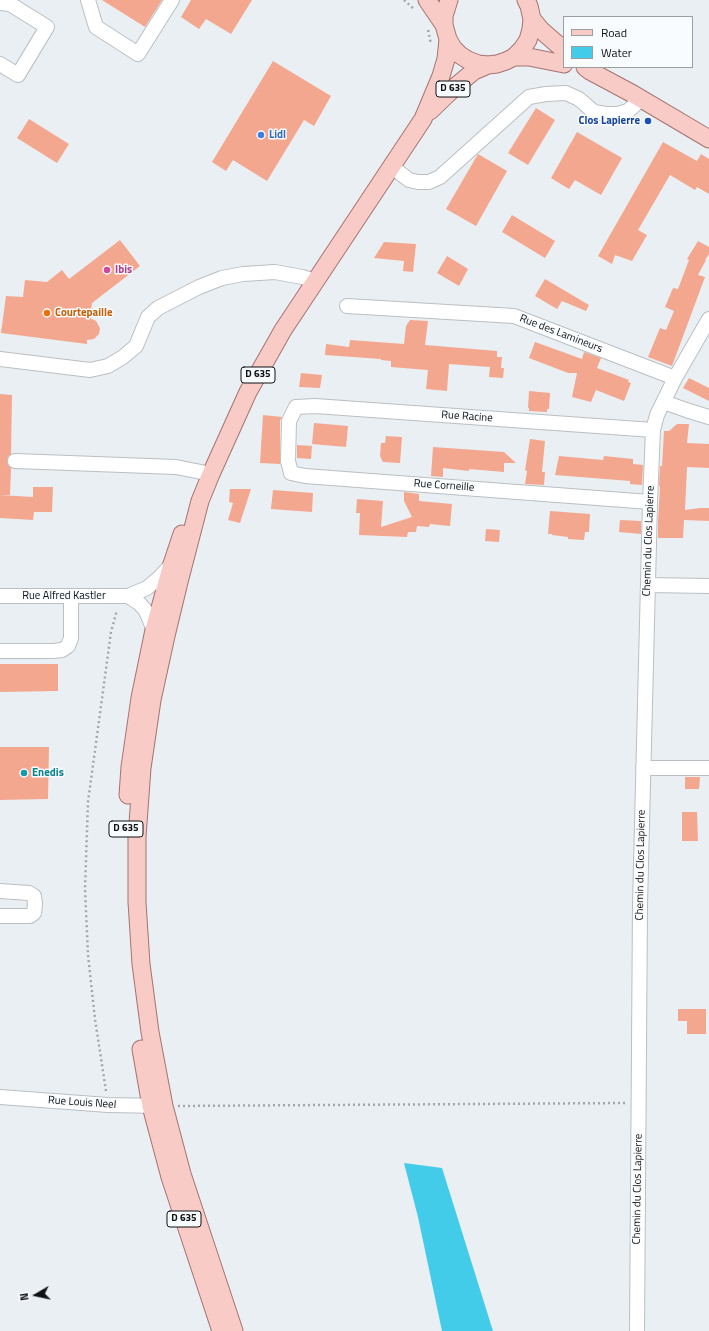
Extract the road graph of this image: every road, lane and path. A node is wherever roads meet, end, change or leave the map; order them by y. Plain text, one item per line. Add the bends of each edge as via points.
1 (88, 0) edge
2 (172, 0) edge
3 (404, 0) edge
4 (449, 0) edge
5 (0, 3) edge
6 (421, 6) edge
7 (530, 6) edge
8 (426, 23) dead end
9 (446, 32) junction
10 (563, 49) edge
11 (433, 51) dead end
12 (514, 57) junction
13 (0, 64) edge
14 (563, 64) edge
15 (488, 65) junction
16 (583, 68) edge
17 (641, 98) junction
18 (423, 119) junction
19 (709, 139) edge
20 (391, 166) junction
21 (314, 281) junction
22 (347, 306) dead end
23 (709, 319) edge
24 (0, 359) edge
25 (675, 378) junction
26 (664, 402) junction
27 (709, 417) edge
28 (289, 421) joint
29 (653, 430) junction
30 (15, 460) dead end
31 (211, 474) junction
32 (200, 501) junction
33 (650, 502) junction
34 (172, 564) junction
35 (648, 585) junction
36 (709, 586) edge
37 (0, 596) edge
38 (71, 596) junction
39 (125, 596) junction
40 (154, 630) junction
41 (0, 651) edge
42 (643, 768) junction
43 (709, 768) edge
44 (0, 891) edge
45 (0, 916) edge
46 (0, 1097) edge
47 (639, 1103) junction
48 (108, 1105) junction
49 (158, 1106) junction
50 (221, 1331) edge
51 (234, 1331) edge
52 (637, 1331) edge

1 - 2 street via 96,27 138,54
3 - 6 path
4 - 9 main road via 444,16
5 - 13 street via 10,4 47,27 18,75
6 - 9 main road
7 - 10 main road via 541,30
7 - 12 main road via 531,30 528,40
8 - 11 path
9 - 15 main road via 453,48 460,55 473,62
9 - 18 main road, D 635 via 446,59
12 - 14 main road via 529,57
12 - 15 main road
15 - 18 main road, D 635 via 474,71
16 - 17 main road
17 - 19 main road
17 - 20 street via 628,111 606,114 594,112 579,99 566,93 529,97 440,177 429,182 409,180
18 - 20 main road, D 635
20 - 21 main road, D 635
21 - 24 street via 275,272 222,278 199,287 158,308 148,317 136,346 108,366 90,370
21 - 31 main road, D 635 via 248,392
22 - 25 street, Rue des Lamineurs via 514,316
23 - 25 street, Chemin du Clos Lapierre
25 - 26 street, Chemin du Clos Lapierre
26 - 27 street
26 - 29 street, Chemin du Clos Lapierre
28 - 29 street, Rue Racine via 296,407 315,406
28 - 33 street, Rue Corneille via 288,461 291,473 304,476
29 - 33 street, Chemin du Clos Lapierre
30 - 31 street via 176,467
31 - 32 main road, D 635
32 - 34 main road, D 635 via 183,531
32 - 49 main road, D 635 via 152,700 142,768 137,837 137,902
33 - 35 street, Chemin du Clos Lapierre
34 - 39 street, Rue Alfred Kastler via 147,588
34 - 40 main road, D 635
35 - 36 street
35 - 42 street, Chemin du Clos Lapierre
37 - 38 street, Rue Alfred Kastler
38 - 39 street, Rue Alfred Kastler
38 - 41 street via 71,638 68,646 62,650 52,651
39 - 40 street via 139,603 146,611
39 - 48 path via 111,632 88,802 85,889 88,955
40 - 49 main road, D 635 via 140,698 130,767 125,886 138,1033
42 - 43 street
42 - 47 street, Chemin du Clos Lapierre
44 - 45 street via 29,893 34,896 35,904 34,913 30,916
46 - 48 street, Rue Louis Neel
47 - 49 path
47 - 52 street, Chemin du Clos Lapierre
48 - 49 street, Rue Louis Neel
49 - 50 main road, D 635 via 170,1177
49 - 51 main road, D 635

